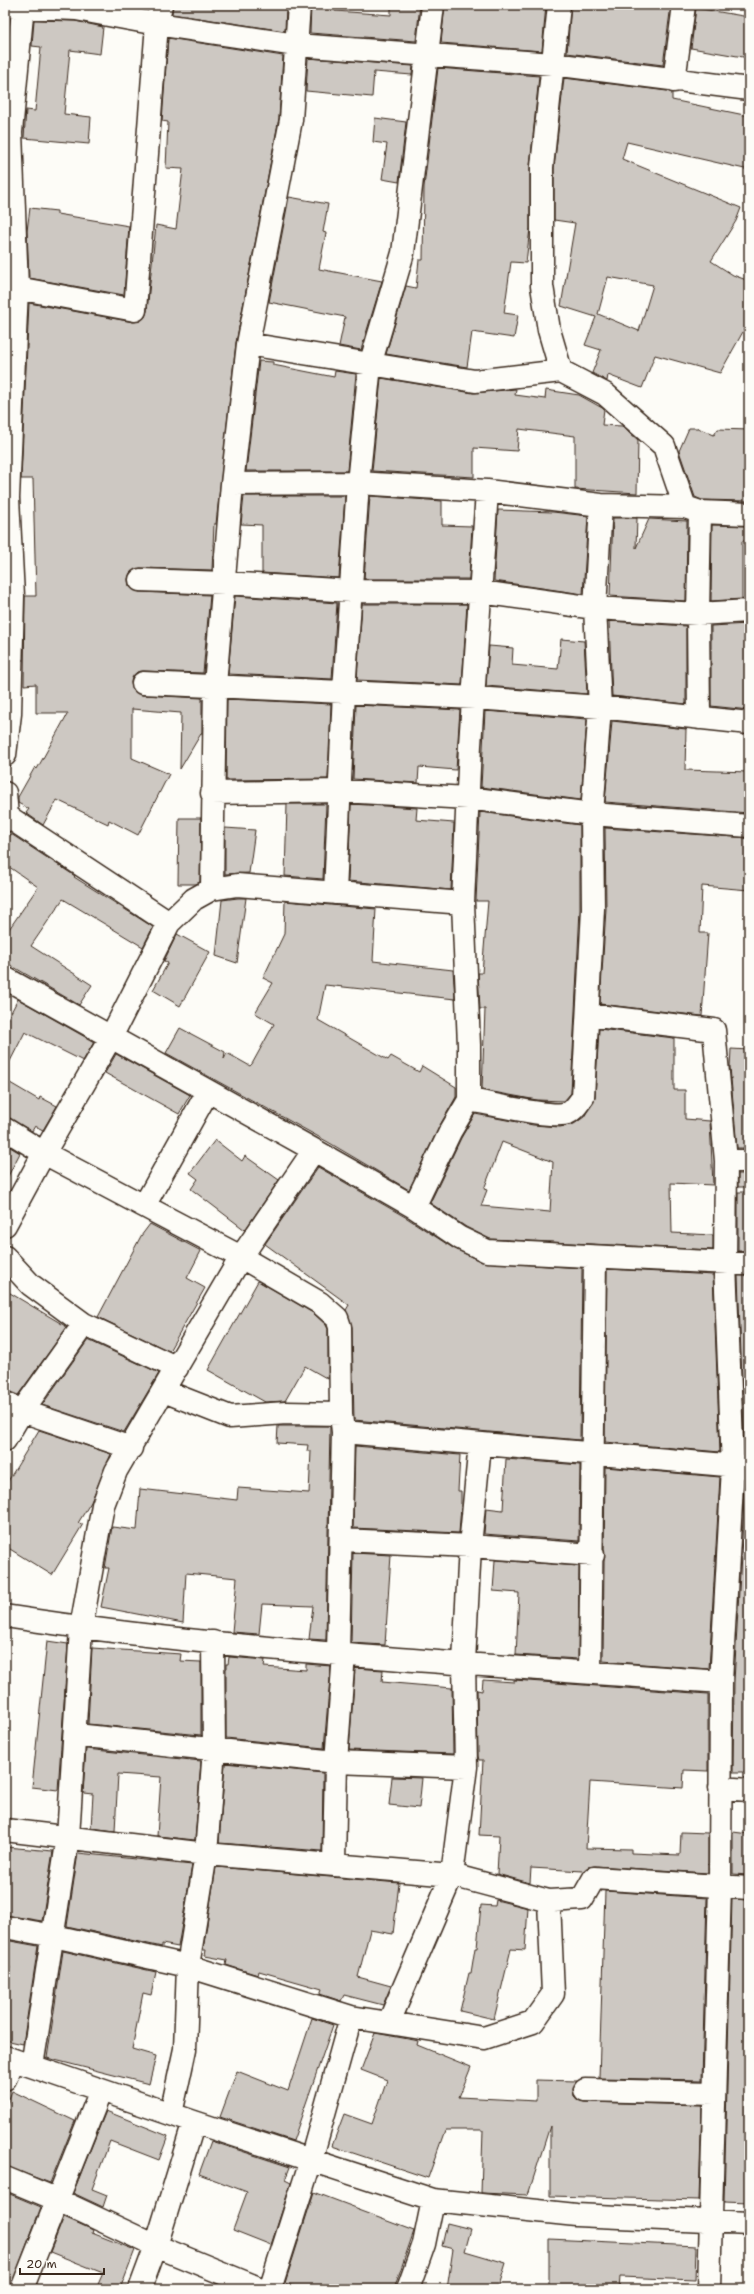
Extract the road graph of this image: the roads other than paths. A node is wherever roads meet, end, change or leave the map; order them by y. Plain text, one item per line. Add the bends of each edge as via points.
1 (300, 5) edge
2 (433, 5) edge
3 (559, 5) edge
4 (684, 5) edge
5 (17, 6) edge
6 (159, 15) edge
7 (296, 45) junction
8 (427, 54) junction
9 (553, 64) junction
10 (674, 81) junction
11 (749, 89) edge
12 (11, 93) edge
13 (9, 188) edge
14 (11, 288) edge
15 (248, 344) junction
16 (370, 364) junction
17 (561, 371) junction
18 (358, 483) junction
19 (232, 484) junction
20 (487, 491) junction
21 (6, 498) edge
22 (601, 505) junction
23 (693, 510) junction
24 (749, 514) edge
25 (140, 580) dead end
26 (225, 583) junction
27 (351, 591) junction
28 (481, 592) junction
29 (9, 596) edge
30 (595, 608) junction
31 (749, 611) edge
32 (698, 614) junction
33 (143, 683) dead end
34 (215, 685) junction
35 (344, 691) junction
36 (475, 698) junction
37 (600, 707) junction
38 (8, 714) edge
39 (699, 718) junction
40 (749, 723) edge
41 (5, 755) edge
42 (341, 791) junction
43 (5, 792) edge
44 (212, 793) junction
45 (468, 798) junction
46 (592, 814) junction
47 (6, 818) edge
48 (749, 826) edge
49 (212, 888) junction
50 (335, 892) junction
51 (463, 903) junction
52 (169, 923) junction
53 (5, 978) edge
54 (589, 1015) junction
55 (111, 1037) junction
56 (208, 1090) junction
57 (469, 1100) junction
58 (5, 1129) edge
59 (314, 1150) junction
60 (44, 1153) junction
61 (726, 1161) junction
62 (749, 1162) edge
63 (144, 1206) junction
64 (414, 1207) junction
65 (5, 1225) edge
66 (5, 1257) edge
67 (240, 1257) junction
68 (595, 1258) junction
69 (724, 1264) junction
70 (749, 1264) edge
71 (84, 1324) junction
72 (177, 1368) junction
73 (164, 1391) junction
74 (13, 1407) edge
75 (342, 1423) junction
76 (5, 1440) edge
77 (480, 1444) junction
78 (131, 1448) junction
79 (593, 1454) junction
80 (741, 1467) edge
81 (342, 1540) junction
82 (470, 1546) junction
83 (593, 1555) junction
84 (5, 1616) edge
85 (81, 1628) junction
86 (214, 1642) junction
87 (341, 1654) junction
88 (464, 1662) junction
89 (590, 1672) junction
90 (721, 1682) junction
91 (76, 1734) junction
92 (214, 1749) junction
93 (336, 1762) junction
94 (466, 1767) junction
95 (720, 1788) junction
96 (749, 1790) edge
97 (5, 1830) edge
98 (68, 1837) junction
99 (206, 1854) junction
100 (334, 1864) junction
101 (452, 1876) junction
102 (720, 1885) junction
103 (749, 1888) edge
104 (549, 1901) junction
105 (5, 1927) edge
106 (54, 1936) junction
107 (188, 1966) junction
108 (351, 2017) junction
109 (389, 2022) junction
110 (14, 2065) edge
111 (101, 2090) junction
112 (585, 2090) dead end
113 (714, 2093) junction
114 (171, 2114) junction
115 (194, 2122) junction
116 (311, 2160) junction
117 (5, 2178) edge
118 (58, 2200) junction
119 (433, 2200) junction
120 (710, 2222) junction
121 (749, 2223) edge
122 (156, 2246) junction
123 (22, 2289) edge
124 (140, 2289) edge
125 (261, 2289) edge
126 (270, 2289) edge
127 (408, 2289) edge
128 (709, 2289) edge

1 - 7 street
2 - 8 street
3 - 9 street
4 - 10 street
5 - 6 street
5 - 12 street
6 - 7 street
6 - 14 street via 135,310
7 - 8 street
7 - 15 street via 291,120
8 - 9 street
8 - 16 street via 403,253
9 - 10 street
9 - 17 street via 542,167 542,286 549,330
10 - 11 street
12 - 13 street
13 - 14 street
14 - 21 street
15 - 16 street
15 - 19 street
16 - 17 street via 475,381
16 - 18 street
17 - 23 street via 605,394 664,446
18 - 19 street
18 - 20 street
18 - 27 street
19 - 26 street
20 - 22 street
20 - 28 street
21 - 29 street
22 - 23 street
22 - 30 street
23 - 24 street
23 - 32 street
25 - 26 street
26 - 27 street
26 - 34 street
27 - 28 street
27 - 35 street
28 - 30 street
28 - 36 street
29 - 38 street
30 - 32 street
30 - 37 street
31 - 32 street
32 - 39 street
33 - 34 street
34 - 35 street
34 - 44 street
35 - 36 street
35 - 42 street
36 - 37 street
36 - 45 street
37 - 39 street
37 - 46 street
38 - 41 street
39 - 40 street
42 - 44 street
42 - 45 street
42 - 50 street
43 - 47 street
44 - 49 street
45 - 46 street
45 - 51 street
46 - 48 street
46 - 54 street via 593,909
47 - 52 street
49 - 50 street via 237,885
49 - 52 street via 194,899
50 - 51 street
51 - 57 street
52 - 55 street
53 - 55 street
54 - 57 street via 583,1097 569,1113 553,1114
54 - 61 street via 714,1030
55 - 56 street
55 - 60 street
56 - 59 street
56 - 63 street
57 - 64 street via 450,1132
58 - 60 street
59 - 64 street
59 - 67 street
60 - 63 street
60 - 65 street
61 - 62 street
61 - 69 street
63 - 67 street
64 - 68 street via 460,1238 487,1251
66 - 71 street via 31,1285
67 - 72 street
67 - 75 street via 320,1303 337,1318 340,1327
68 - 69 street
68 - 79 street
69 - 70 street
69 - 80 street
71 - 72 street
71 - 74 street
72 - 73 street
73 - 75 street via 230,1417 286,1413
73 - 78 street
74 - 76 street
74 - 78 street
75 - 77 street
75 - 81 street
77 - 79 street
77 - 82 street
78 - 85 street via 116,1471 104,1505
79 - 80 street
79 - 83 street
80 - 90 street
81 - 82 street
81 - 87 street
82 - 83 street
82 - 88 street
83 - 89 street
84 - 85 street
85 - 86 street
85 - 91 street
86 - 87 street
86 - 92 street
87 - 88 street
87 - 93 street
88 - 89 street
88 - 94 street
89 - 90 street
90 - 95 street
91 - 92 street
91 - 98 street
92 - 93 street
92 - 99 street
93 - 94 street
93 - 100 street
94 - 101 street
95 - 96 street
95 - 102 street
97 - 98 street
98 - 99 street
98 - 106 street
99 - 100 street
99 - 107 street
100 - 101 street
101 - 104 street
101 - 109 street
102 - 103 street
102 - 104 street via 594,1878 582,1899
102 - 113 street
104 - 109 street via 554,1994 533,2022 484,2038
105 - 106 street
106 - 107 street
106 - 110 street
107 - 108 street
107 - 114 street via 186,2049
108 - 109 street
108 - 116 street
110 - 111 street
111 - 114 street
111 - 118 street
112 - 113 street
113 - 120 street
114 - 115 street
115 - 116 street
115 - 122 street
116 - 119 street
116 - 126 street
117 - 118 street
118 - 122 street
118 - 123 street
119 - 120 street via 576,2215
119 - 127 street via 424,2244
120 - 121 street
120 - 128 street
122 - 124 street
122 - 125 street

